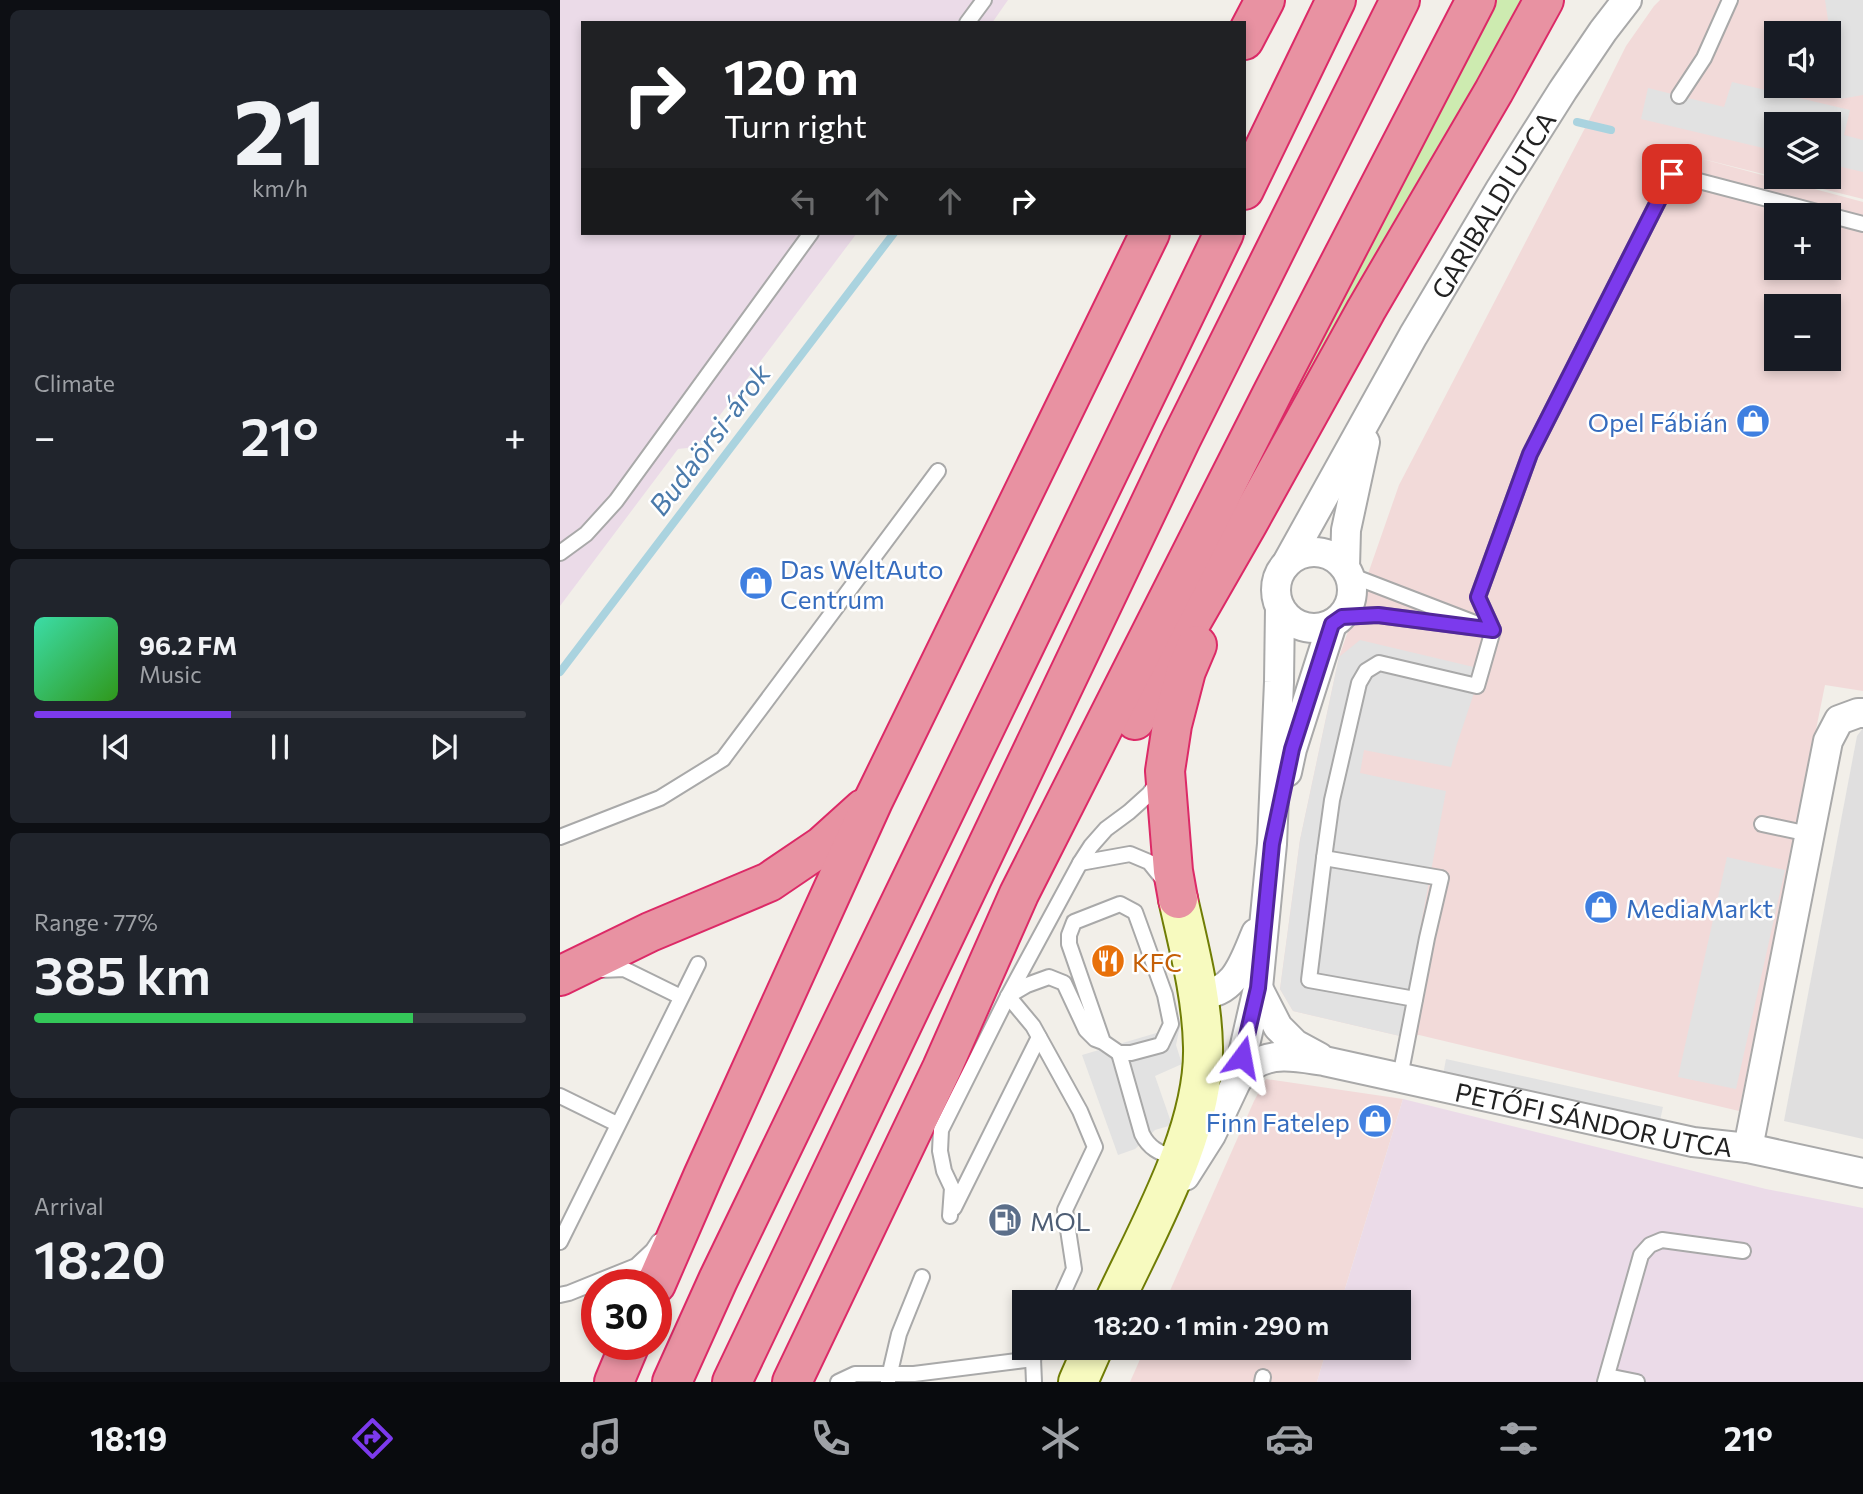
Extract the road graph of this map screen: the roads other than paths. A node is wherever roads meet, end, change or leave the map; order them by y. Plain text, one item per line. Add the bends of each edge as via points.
1 (984, 0) edge
2 (1258, 0) edge
3 (1265, 0) edge
4 (1336, 0) edge
5 (1400, 0) edge
6 (1476, 0) edge
7 (1544, 0) edge
8 (1565, 0) edge
9 (1627, 0) edge
10 (1730, 0) edge
11 (968, 21) edge
12 (1246, 32) edge
13 (1246, 33) edge
14 (1494, 91) junction
15 (1679, 96) dead end
16 (1246, 186) edge
17 (1863, 224) edge
18 (810, 235) edge
19 (1149, 235) edge
20 (1223, 235) edge
21 (1370, 415) junction
22 (939, 471) dead end
23 (1248, 523) junction
24 (560, 553) edge
25 (1289, 561) junction
26 (1348, 571) junction
27 (1280, 608) junction
28 (1337, 621) junction
29 (1493, 630) junction
30 (1863, 713) edge
31 (1165, 771) junction
32 (873, 801) junction
33 (1762, 824) dead end
34 (1809, 834) junction
35 (560, 837) edge
36 (1272, 844) junction
37 (1324, 858) junction
38 (1080, 863) junction
39 (1178, 899) junction
40 (1265, 911) junction
41 (698, 964) dead end
42 (560, 976) edge
43 (1258, 988) junction
44 (1199, 994) junction
45 (1008, 996) junction
46 (681, 997) junction
47 (1415, 999) junction
48 (1039, 1037) junction
49 (1103, 1042) junction
50 (1119, 1054) junction
51 (1324, 1061) junction
52 (942, 1068) junction
53 (1400, 1077) junction
54 (1237, 1080) junction
55 (560, 1096) edge
56 (617, 1124) junction
57 (1748, 1148) junction
58 (1178, 1160) junction
59 (1863, 1173) edge
60 (703, 1176) junction
61 (1158, 1208) junction
62 (560, 1242) edge
63 (1744, 1251) dead end
64 (663, 1269) edge
65 (922, 1277) dead end
66 (1064, 1290) edge
67 (1120, 1290) edge
68 (560, 1295) edge
69 (1012, 1357) edge
70 (623, 1360) edge
71 (1036, 1360) edge
72 (1088, 1360) edge
73 (889, 1378) edge
74 (1606, 1379) edge
75 (614, 1382) edge
76 (672, 1382) edge
77 (732, 1382) edge
78 (792, 1382) edge
79 (838, 1382) edge
80 (1034, 1382) edge
81 (1078, 1382) edge
82 (1637, 1382) edge

1 - 11 lane
2 - 12 highway
3 - 13 highway
4 - 16 highway
5 - 77 highway via 1175,452
6 - 52 highway via 1026,881
7 - 14 highway
8 - 14 highway
9 - 21 street, GARIBALDI UTCA via 1501,188
10 - 15 lane via 1704,58
14 - 23 highway
17 - 29 lane via 1672,174 1530,454 1478,597
18 - 24 lane via 616,500 586,534
19 - 32 highway
20 - 76 highway
21 - 25 street, GARIBALDI UTCA
21 - 26 street, GARIBALDI UTCA via 1346,530
22 - 35 lane via 723,759 660,798
23 - 31 highway via 1186,671
23 - 52 highway
25 - 26 street via 1302,553 1318,552 1333,557
25 - 27 street via 1276,588
26 - 28 street via 1351,602
26 - 29 lane
27 - 28 street via 1303,627 1313,629
27 - 36 street
28 - 29 lane via 1378,615
28 - 36 street via 1292,749
29 - 37 lane via 1477,686 1379,663 1366,671 1359,683 1332,800
30 - 34 street via 1839,720 1828,741
31 - 38 lane via 1149,794 1106,829
31 - 39 highway
32 - 42 highway via 822,846 769,882
32 - 60 highway
33 - 34 lane
34 - 57 street
36 - 40 street
37 - 47 lane via 1309,980
37 - 47 lane via 1441,878
38 - 39 lane via 1130,855 1149,862
38 - 45 lane
39 - 44 street
40 - 43 street
40 - 44 street via 1235,976 1212,994
41 - 46 lane
42 - 46 lane via 624,969
43 - 51 street, PETŐFI SÁNDOR UTCA via 1279,1027 1295,1044
43 - 54 street
44 - 58 street via 1203,1048 1199,1097
45 - 48 lane
45 - 48 lane via 942,1130 940,1151 952,1188 950,1216
45 - 49 lane via 1049,977 1064,983 1086,1030
46 - 56 lane
47 - 53 lane
48 - 66 lane via 1095,1147 1065,1210 1074,1269
49 - 50 lane
49 - 50 lane via 1069,935 1074,922 1120,904 1135,912 1171,1024 1161,1045
50 - 58 lane via 1147,1144
51 - 53 street, PETŐFI SÁNDOR UTCA
51 - 54 street, PETŐFI SÁNDOR UTCA via 1270,1058 1254,1064
52 - 78 highway
53 - 57 street, PETŐFI SÁNDOR UTCA via 1693,1142
54 - 61 street via 1188,1173
55 - 56 lane
56 - 62 lane
57 - 59 street, PETŐFI SÁNDOR UTCA
58 - 61 street
60 - 64 highway
60 - 68 lane via 653,1250 636,1266
61 - 67 street
63 - 74 lane via 1662,1240 1650,1245 1641,1255
65 - 73 lane via 899,1334
69 - 73 lane
70 - 75 highway
71 - 80 lane
72 - 81 street
73 - 79 lane via 855,1374
74 - 82 lane

